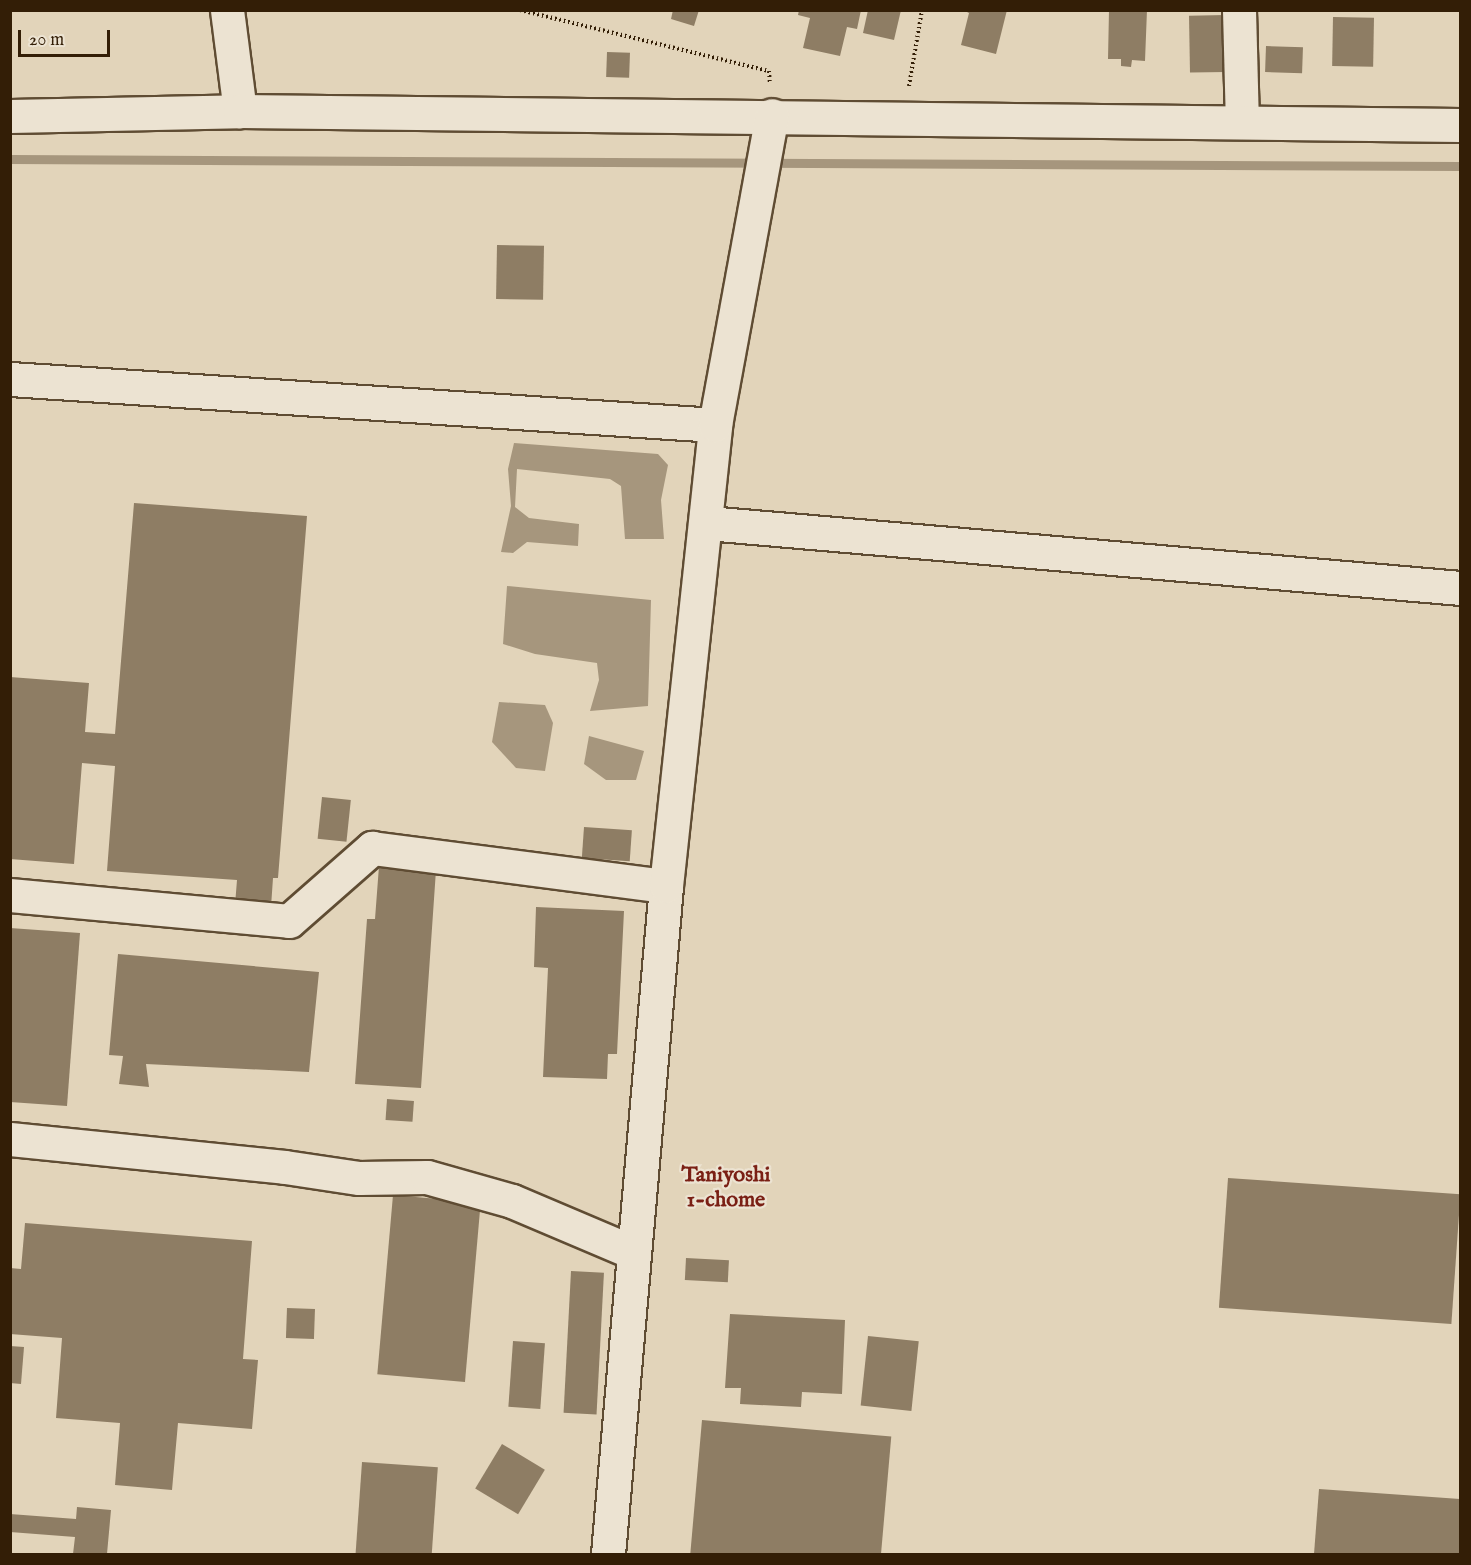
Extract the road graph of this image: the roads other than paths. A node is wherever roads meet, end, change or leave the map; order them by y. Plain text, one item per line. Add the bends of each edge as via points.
1 (227, 10) edge
2 (1239, 10) edge
3 (240, 111) junction
4 (772, 115) junction
5 (10, 116) edge
6 (1242, 121) junction
7 (1461, 125) edge
8 (10, 379) edge
9 (715, 425) junction
10 (707, 523) junction
11 (1461, 588) edge
12 (666, 885) junction
13 (10, 895) edge
14 (10, 1139) edge
15 (632, 1252) junction
16 (608, 1554) edge

1 - 3 street
2 - 6 street
3 - 4 street
3 - 5 street
4 - 6 street
4 - 9 street
6 - 7 street
8 - 9 street
9 - 10 street
10 - 11 street
10 - 12 street
12 - 13 street via 372,848 289,921
12 - 15 street
14 - 15 street via 359,1178 427,1177 512,1201
15 - 16 street

